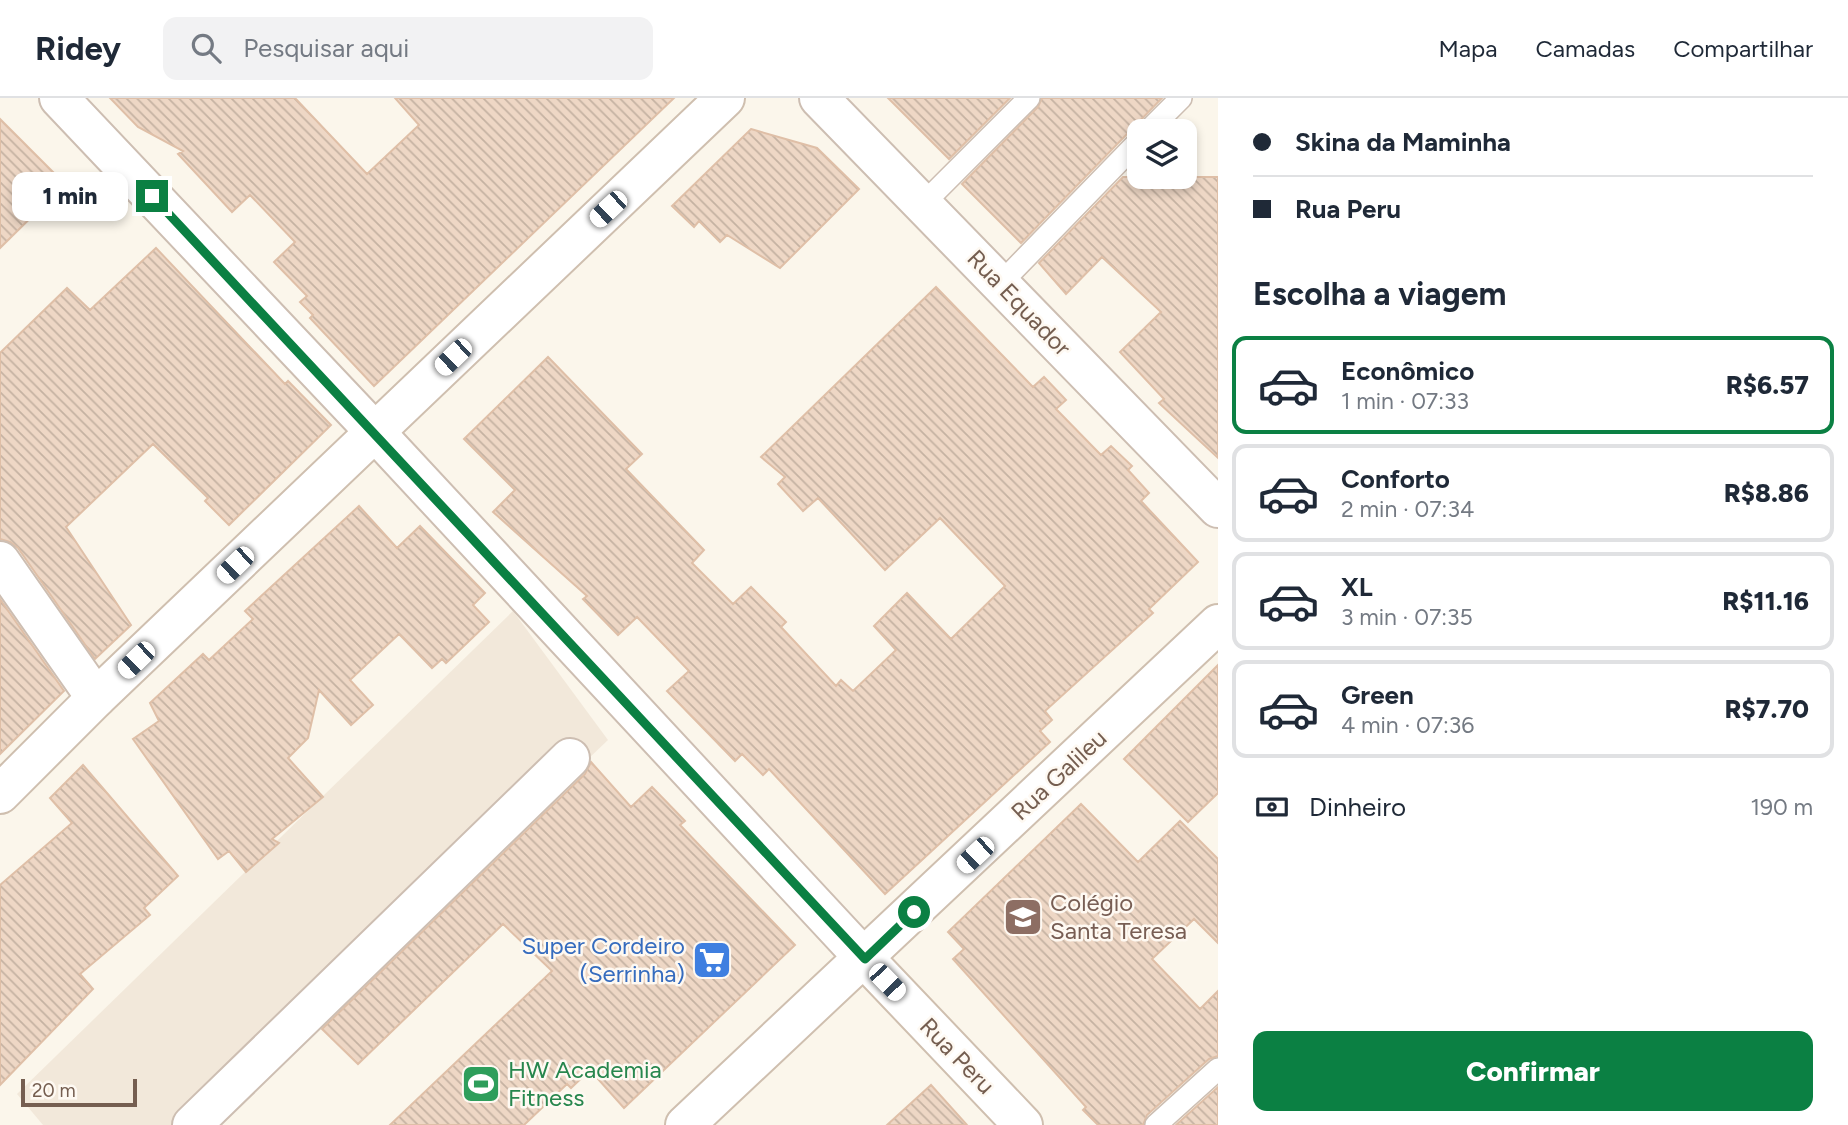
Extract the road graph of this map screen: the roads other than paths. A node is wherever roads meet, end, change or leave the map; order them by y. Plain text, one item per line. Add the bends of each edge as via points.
1 (59, 98) edge
2 (725, 98) edge
3 (819, 98) edge
4 (1029, 98) edge
5 (1181, 98) edge
6 (1160, 119) edge
7 (1127, 153) edge
8 (923, 204) junction
9 (1000, 284) junction
10 (375, 432) junction
11 (1218, 508) edge
12 (0, 561) edge
13 (1218, 624) edge
14 (96, 698) junction
15 (569, 758) dead end
16 (0, 794) edge
17 (865, 959) junction
18 (1218, 1069) edge
19 (192, 1125) edge
20 (685, 1125) edge
21 (1023, 1125) edge
22 (1156, 1125) edge

1 - 10 street, Rua Peru
2 - 10 street
3 - 8 street, Rua Equador
4 - 8 lane
5 - 6 lane
7 - 9 lane
8 - 9 street, Rua Equador
9 - 11 street, Rua Equador
10 - 14 street
10 - 17 street, Rua Peru
12 - 14 street
13 - 17 street, Rua Galileu
14 - 16 street
15 - 19 street
17 - 20 street, Rua Galileu
17 - 21 street, Rua Peru
18 - 22 lane

